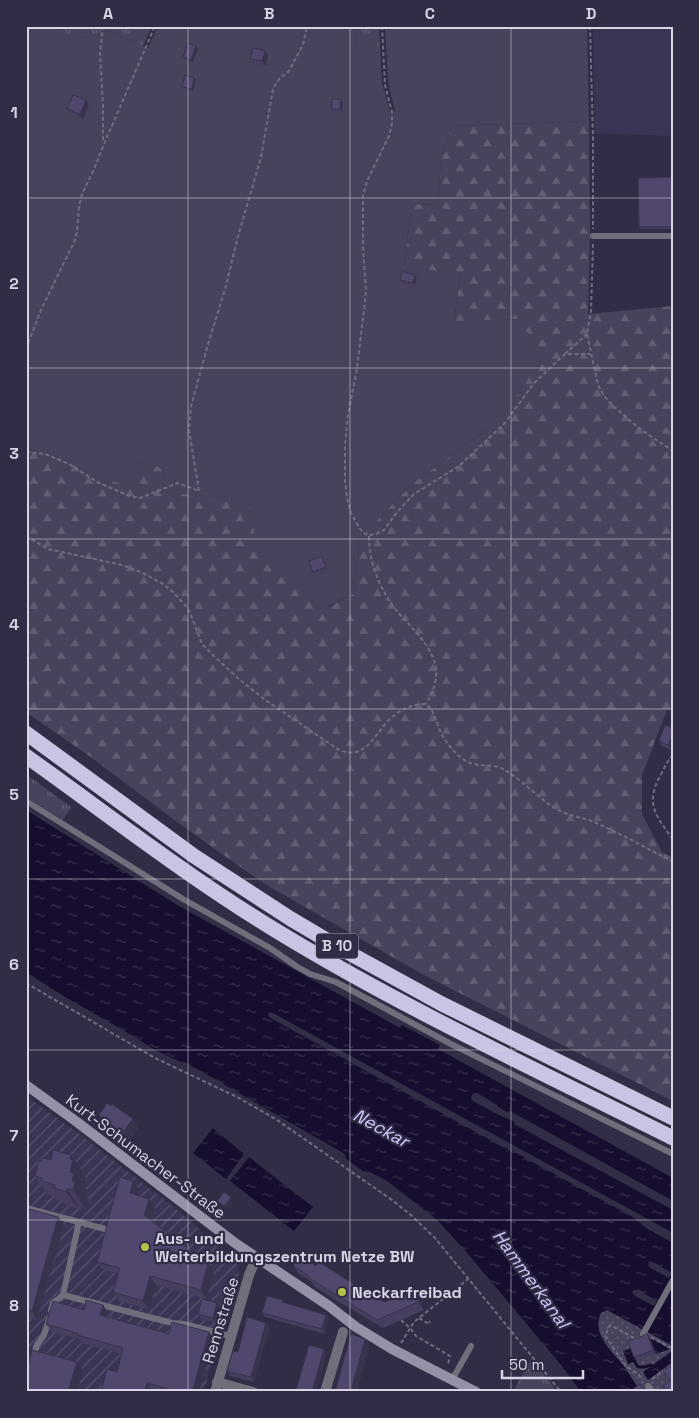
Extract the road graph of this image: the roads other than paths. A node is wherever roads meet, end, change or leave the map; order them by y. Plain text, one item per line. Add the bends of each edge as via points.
1 (593, 236) road end
2 (673, 236) edge
3 (26, 733) edge
4 (26, 756) edge
5 (26, 765) edge
6 (82, 796) junction
7 (26, 801) edge
8 (27, 1087) edge
9 (673, 1118) edge
10 (673, 1138) edge
11 (673, 1154) edge
12 (26, 1208) edge
13 (79, 1222) junction
14 (105, 1229) edge
15 (256, 1258) junction
16 (673, 1280) edge
17 (63, 1295) junction
18 (343, 1332) dead end
19 (647, 1335) edge
20 (230, 1336) junction
21 (471, 1346) dead end
22 (32, 1364) edge
23 (452, 1380) junction
24 (649, 1383) road end
25 (216, 1387) edge
26 (253, 1392) edge
27 (325, 1392) edge
28 (476, 1392) edge
29 (653, 1392) edge

1 - 2 lane
3 - 9 highway, B 10 via 194,856 291,919 442,1004
4 - 6 highway, B 10
5 - 6 highway
6 - 10 highway, B 10 via 195,878 280,933 431,1017
7 - 11 lane via 310,974 336,982 444,1041
8 - 15 street, Kurt-Schumacher-Straße
12 - 13 lane
13 - 14 lane
13 - 17 lane
15 - 20 street, Rennstraße
15 - 23 street, Kurt-Schumacher-Straße via 356,1327
16 - 19 lane
17 - 20 lane
17 - 22 lane via 53,1303
18 - 27 street
20 - 25 street, Rennstraße
21 - 23 lane
23 - 28 street, Kurt-Schumacher-Straße
24 - 29 lane
25 - 26 street

